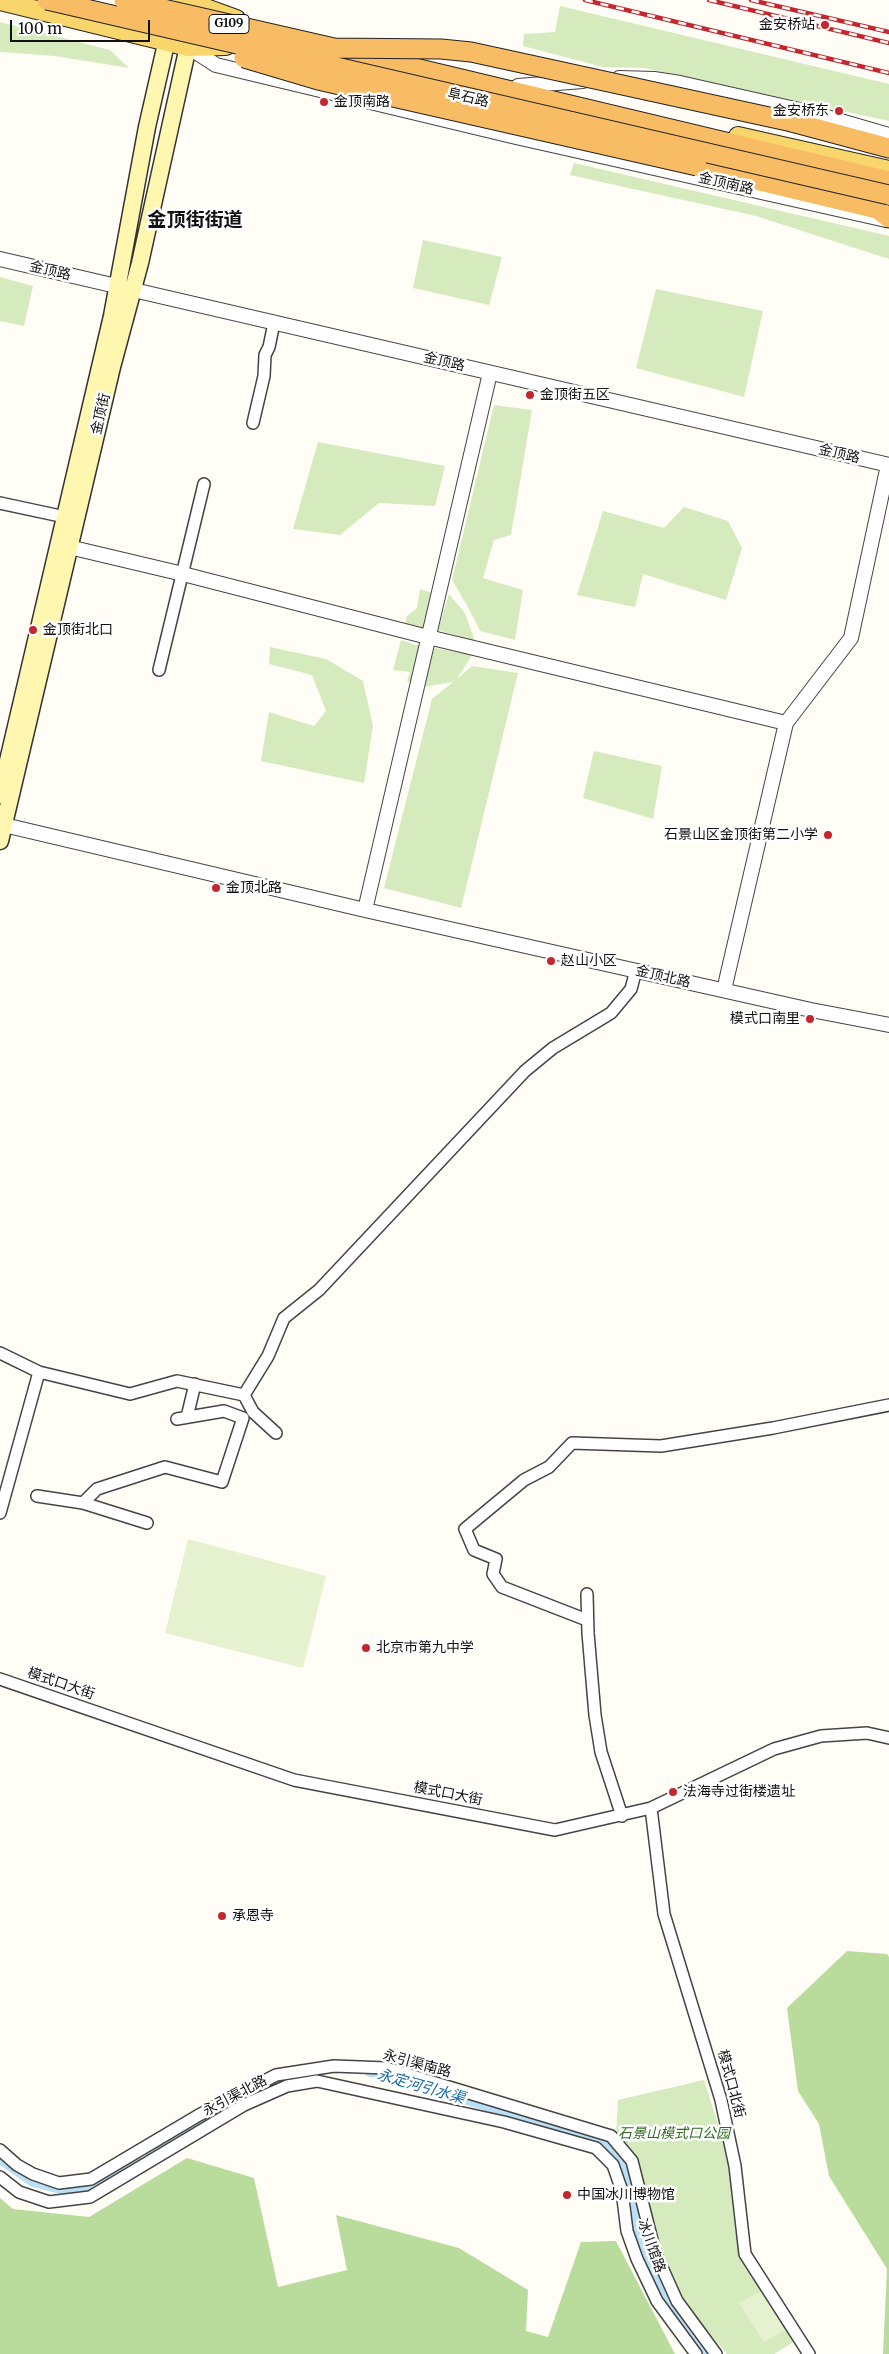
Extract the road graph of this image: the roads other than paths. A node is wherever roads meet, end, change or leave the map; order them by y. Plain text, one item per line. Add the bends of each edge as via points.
1 (48, 0) edge
2 (124, 0) edge
3 (130, 0) edge
4 (176, 0) edge
5 (0, 1) edge
6 (191, 2) edge
7 (123, 31) junction
8 (178, 40) junction
9 (334, 48) junction
10 (360, 77) junction
11 (518, 86) junction
12 (330, 93) junction
13 (490, 107) junction
14 (889, 135) edge
15 (516, 137) junction
16 (889, 148) edge
17 (889, 170) edge
18 (889, 181) edge
19 (887, 209) edge
20 (0, 259) edge
21 (125, 289) junction
22 (274, 323) junction
23 (490, 373) junction
24 (253, 423) dead end
25 (888, 465) edge
26 (204, 484) dead end
27 (0, 503) edge
28 (65, 517) junction
29 (70, 547) junction
30 (184, 574) junction
31 (428, 637) junction
32 (159, 670) dead end
33 (786, 723) junction
34 (0, 795) edge
35 (3, 825) edge
36 (0, 841) edge
37 (365, 910) junction
38 (636, 970) junction
39 (724, 990) junction
40 (889, 1025) edge
41 (0, 1353) edge
42 (39, 1372) junction
43 (195, 1384) junction
44 (244, 1395) junction
45 (889, 1405) edge
46 (276, 1433) dead end
47 (37, 1496) dead end
48 (83, 1503) junction
49 (0, 1513) edge
50 (147, 1523) dead end
51 (587, 1594) dead end
52 (587, 1620) junction
53 (0, 1679) edge
54 (889, 1738) edge
55 (651, 1808) junction
56 (622, 1816) junction
57 (504, 2122) joint
58 (0, 2150) edge
59 (0, 2177) edge
60 (696, 2354) edge
61 (716, 2354) edge
62 (809, 2354) edge

1 - 8 highway, 阜石路, bridge
2 - 9 highway, 阜石路 / G109, bridge
3 - 7 street
4 - 8 main road, 金顶街
5 - 7 main road, 金顶南路
6 - 8 main road, 金顶街
6 - 11 main road via 226,17
7 - 8 main road, 金顶南路
8 - 10 main road, 金顶南路 via 220,45
8 - 12 street, 金顶南路 via 216,65
8 - 19 highway, 阜石路, bridge
8 - 19 highway, bridge via 318,80
8 - 21 main road, 金顶街 via 147,127
8 - 21 main road, 金顶街 via 140,263
9 - 16 highway, bridge via 471,52 792,122
9 - 18 highway, 阜石路, bridge
10 - 12 street
10 - 13 main road, 金顶南路
11 - 14 street via 654,79 791,108
11 - 17 main road
12 - 15 street, 金顶南路
13 - 15 street
13 - 19 main road, 金顶南路
15 - 19 street, 金顶南路
20 - 21 street, 金顶路
21 - 22 street, 金顶路
21 - 28 main road, 金顶街
21 - 29 main road, 金顶街 via 112,368
22 - 23 street, 金顶路
22 - 24 street
23 - 25 street, 金顶路
23 - 31 street
25 - 33 street via 851,638
26 - 30 street
27 - 28 street
28 - 34 main road, 金顶街
29 - 30 street
29 - 35 main road, 金顶街
30 - 31 street
30 - 32 street
31 - 33 street
31 - 37 street
33 - 39 street
35 - 36 main road, 金顶街
35 - 37 street, 金顶北路
37 - 38 street, 金顶北路
38 - 39 street, 金顶北路
38 - 44 street via 631,990 611,1013 553,1048 525,1071 319,1290 284,1318 268,1356
39 - 40 street, 金顶北路
41 - 42 street
42 - 43 street via 130,1394 177,1380
42 - 49 street
43 - 44 street
43 - 48 street via 182,1418 224,1411 243,1418 222,1482 165,1467 97,1489
44 - 46 street via 253,1412
45 - 52 street via 661,1446 572,1443 549,1467 524,1480 465,1529 474,1550 496,1558 493,1574 502,1587
47 - 48 street
48 - 50 street
51 - 52 street
52 - 56 street via 601,1752
53 - 56 street, 模式口大街 via 294,1780 554,1830
54 - 55 street, 模式口大街 via 866,1733 821,1736 774,1749
55 - 56 street, 模式口大街
55 - 62 street, 模式口北街 via 664,1914 721,2100 735,2166 745,2254
57 - 59 street, 永引渠北路 via 317,2081 287,2086 244,2105 90,2197 49,2202 19,2192
57 - 60 street, 冰川馆路 via 596,2148 613,2165 622,2191 627,2231 637,2259 657,2302
58 - 61 street, 永引渠南路 via 33,2174 59,2183 91,2179 199,2115 276,2075 334,2066 386,2068 611,2136 632,2161 655,2252 677,2301

